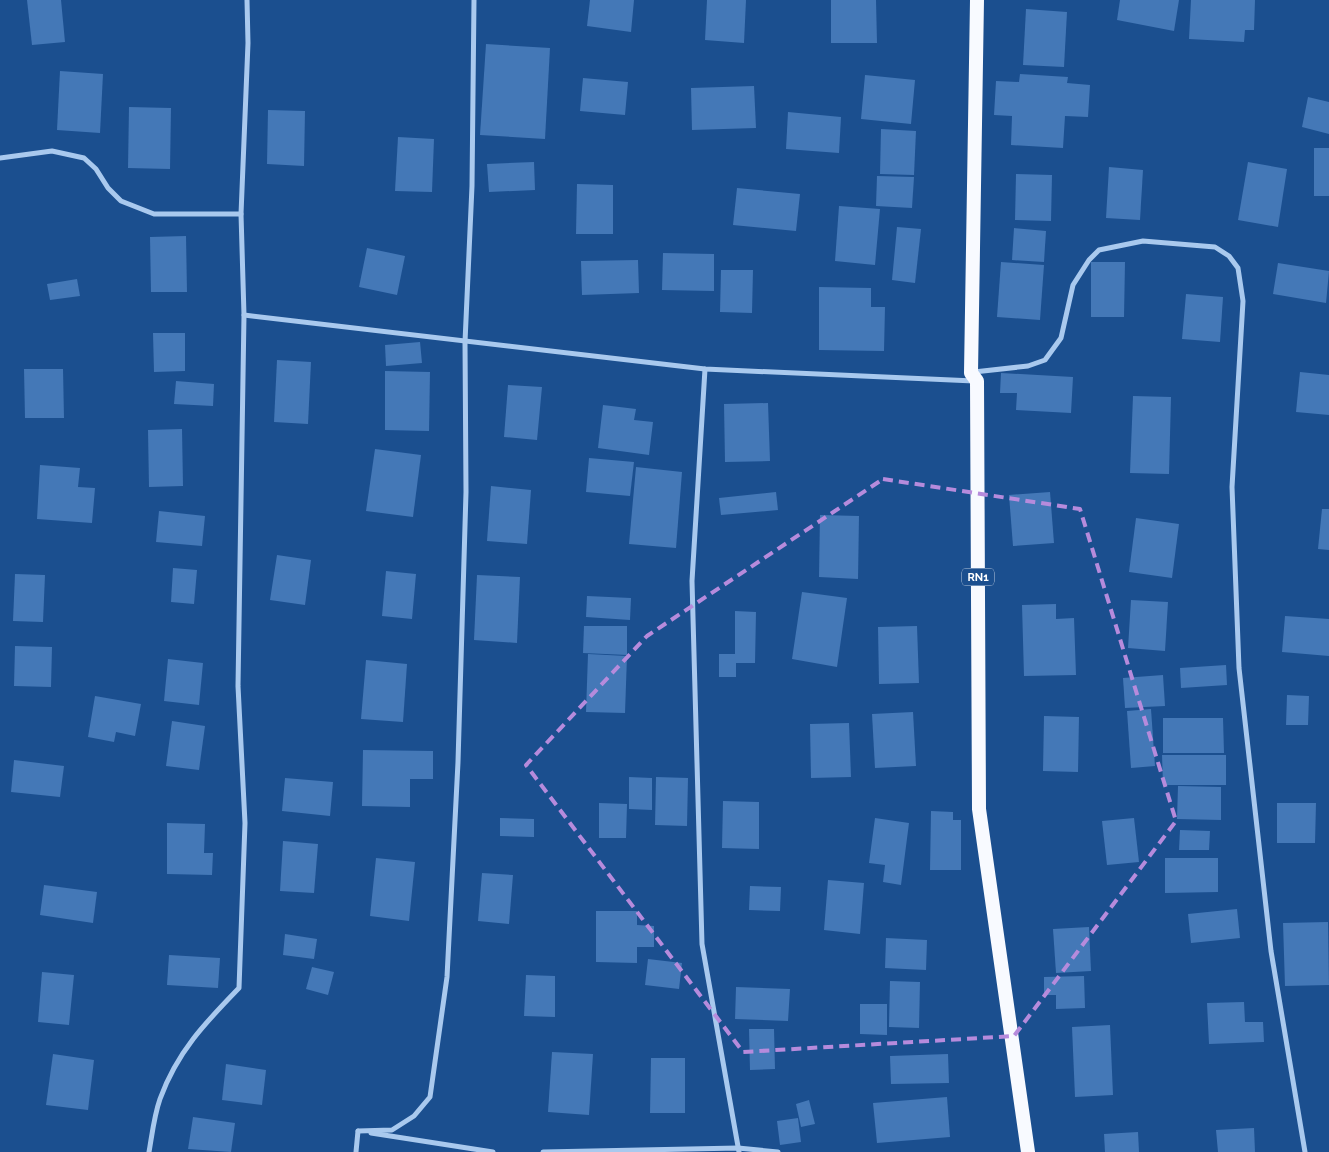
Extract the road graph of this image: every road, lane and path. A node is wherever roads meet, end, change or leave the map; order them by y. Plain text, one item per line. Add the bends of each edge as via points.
1 (247, 0) edge
2 (474, 0) edge
3 (977, 0) edge
4 (0, 158) edge
5 (241, 214) junction
6 (244, 315) junction
7 (465, 342) junction
8 (706, 369) junction
9 (974, 377) junction
10 (358, 1131) junction
11 (739, 1150) edge
12 (149, 1152) edge
13 (356, 1152) edge
14 (493, 1152) edge
15 (542, 1152) edge
16 (778, 1152) edge
17 (1028, 1152) edge
18 (1305, 1152) edge

1 - 5 street
2 - 7 street via 472,186
3 - 9 highway, RN1
4 - 5 street via 52,151 84,158 121,201 154,214
5 - 6 street
6 - 7 street
6 - 12 street via 238,686 245,824 239,988 204,1024 180,1056 160,1101
7 - 8 street
7 - 10 street via 466,512 458,762 446,978 430,1097 414,1116 392,1130
8 - 9 street
8 - 11 street via 692,581 702,944
9 - 17 highway, RN1 via 979,809
9 - 18 street via 1045,360 1061,338 1073,285 1099,250 1143,241 1215,247 1229,256 1238,268 1243,301 1232,487 1239,668 1271,951
10 - 13 street
10 - 14 street
11 - 15 street
11 - 16 street

